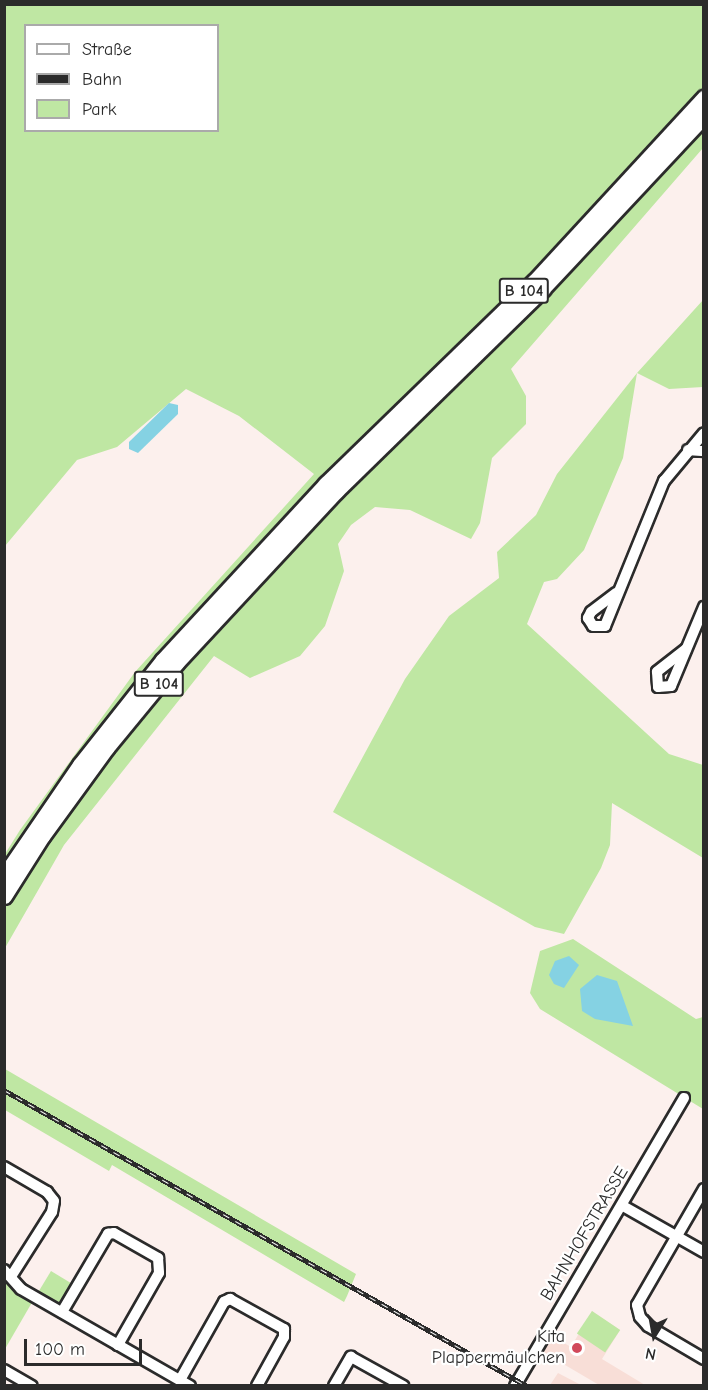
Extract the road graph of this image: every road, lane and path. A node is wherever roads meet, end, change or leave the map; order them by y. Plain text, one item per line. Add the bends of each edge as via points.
1 (704, 98) edge
2 (704, 116) edge
3 (704, 433) edge
4 (688, 450) junction
5 (704, 451) edge
6 (335, 483) junction
7 (616, 593) dead end
8 (704, 607) edge
9 (686, 649) dead end
10 (4, 876) edge
11 (4, 896) edge
12 (684, 1098) dead end
13 (5, 1167) edge
14 (704, 1190) edge
15 (623, 1206) junction
16 (676, 1236) junction
17 (704, 1252) edge
18 (8, 1273) edge
19 (62, 1312) junction
20 (118, 1345) junction
21 (704, 1359) edge
22 (4, 1370) edge
23 (185, 1383) edge
24 (32, 1386) edge
25 (257, 1386) edge
26 (334, 1386) edge
27 (403, 1386) edge
28 (514, 1386) edge

1 - 6 highway, B 104 via 534,282
2 - 6 highway, B 104 via 542,290
3 - 4 street
4 - 5 street
4 - 7 street via 664,481
6 - 10 highway, B 104 via 163,660 80,765
6 - 11 highway, B 104 via 176,663 62,809
8 - 9 street
12 - 15 street, BAHNHOFSTRASSE
13 - 18 street via 47,1192 54,1201 52,1212
14 - 16 street
15 - 16 street
15 - 28 street, BAHNHOFSTRASSE
16 - 17 street
16 - 21 street via 637,1305 648,1326
18 - 19 street via 21,1289
19 - 20 street
19 - 20 street via 108,1234 114,1233 158,1258 159,1273
20 - 23 street
22 - 24 street
23 - 25 street via 224,1302 230,1299 284,1329 284,1338
26 - 27 street via 351,1358

